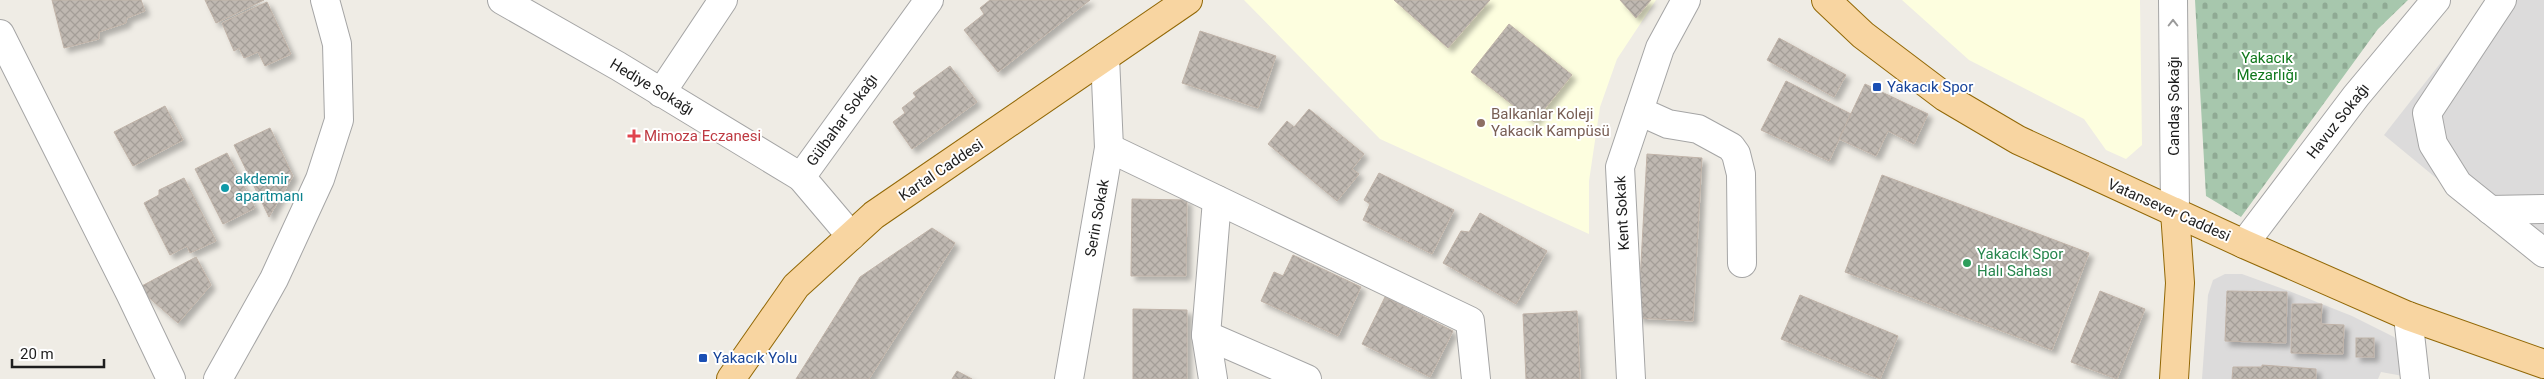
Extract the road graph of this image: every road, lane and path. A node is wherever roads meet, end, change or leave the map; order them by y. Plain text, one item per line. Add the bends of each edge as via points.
1 (325, 0) edge
2 (502, 0) edge
3 (723, 0) edge
4 (929, 0) edge
5 (1188, 0) edge
6 (1686, 0) edge
7 (1826, 0) edge
8 (2173, 0) edge
9 (2436, 0) edge
10 (2502, 0) edge
11 (0, 34) edge
12 (1106, 57) junction
13 (661, 92) junction
14 (1639, 112) junction
15 (1108, 148) junction
16 (801, 177) junction
17 (1217, 200) junction
18 (2544, 209) edge
19 (2490, 210) junction
20 (2175, 212) junction
21 (851, 236) junction
22 (2244, 244) junction
23 (2544, 253) edge
24 (1742, 262) dead end
25 (2408, 316) junction
26 (1206, 335) junction
27 (2544, 364) edge
28 (171, 379) edge
29 (218, 379) edge
30 (731, 379) edge
31 (1069, 379) edge
32 (1213, 379) edge
33 (1307, 379) edge
34 (1476, 379) edge
35 (1631, 379) edge
36 (2174, 379) edge
37 (2415, 379) edge

1 - 29 street via 337,44 339,120 320,178 274,279
2 - 13 street, Hediye Sokağı
3 - 13 street
4 - 16 street, Gülbahar Sokağı
5 - 12 main road, Kartal Caddesi
6 - 14 street, Kent Sokak via 1660,48
7 - 20 main road, Vatansever Caddesi via 1863,35 1945,97 2018,140
20 -> 8 street, Candaş Sokağı
9 - 22 street, Havuz Sokağı via 2356,96
10 - 19 street via 2427,113 2433,144 2458,184
11 - 28 street
12 - 15 street, Serin Sokak
12 - 21 main road, Kartal Caddesi via 874,215
13 - 16 street, Hediye Sokağı
14 - 24 street via 1668,124 1698,129 1732,147 1741,174
14 - 35 street, Kent Sokak via 1620,167
15 - 17 street
15 - 31 street, Serin Sokak
16 - 21 street, Gülbahar Sokağı
17 - 26 street
17 - 34 street via 1470,321
18 - 19 street
19 - 23 street
20 - 22 main road, Vatansever Caddesi
20 - 36 main road via 2180,283
21 - 30 main road, Kartal Caddesi via 796,286
22 - 25 main road, Vatansever Caddesi
25 - 27 main road, Vatansever Caddesi
25 - 37 street
26 - 32 street
26 - 33 street

